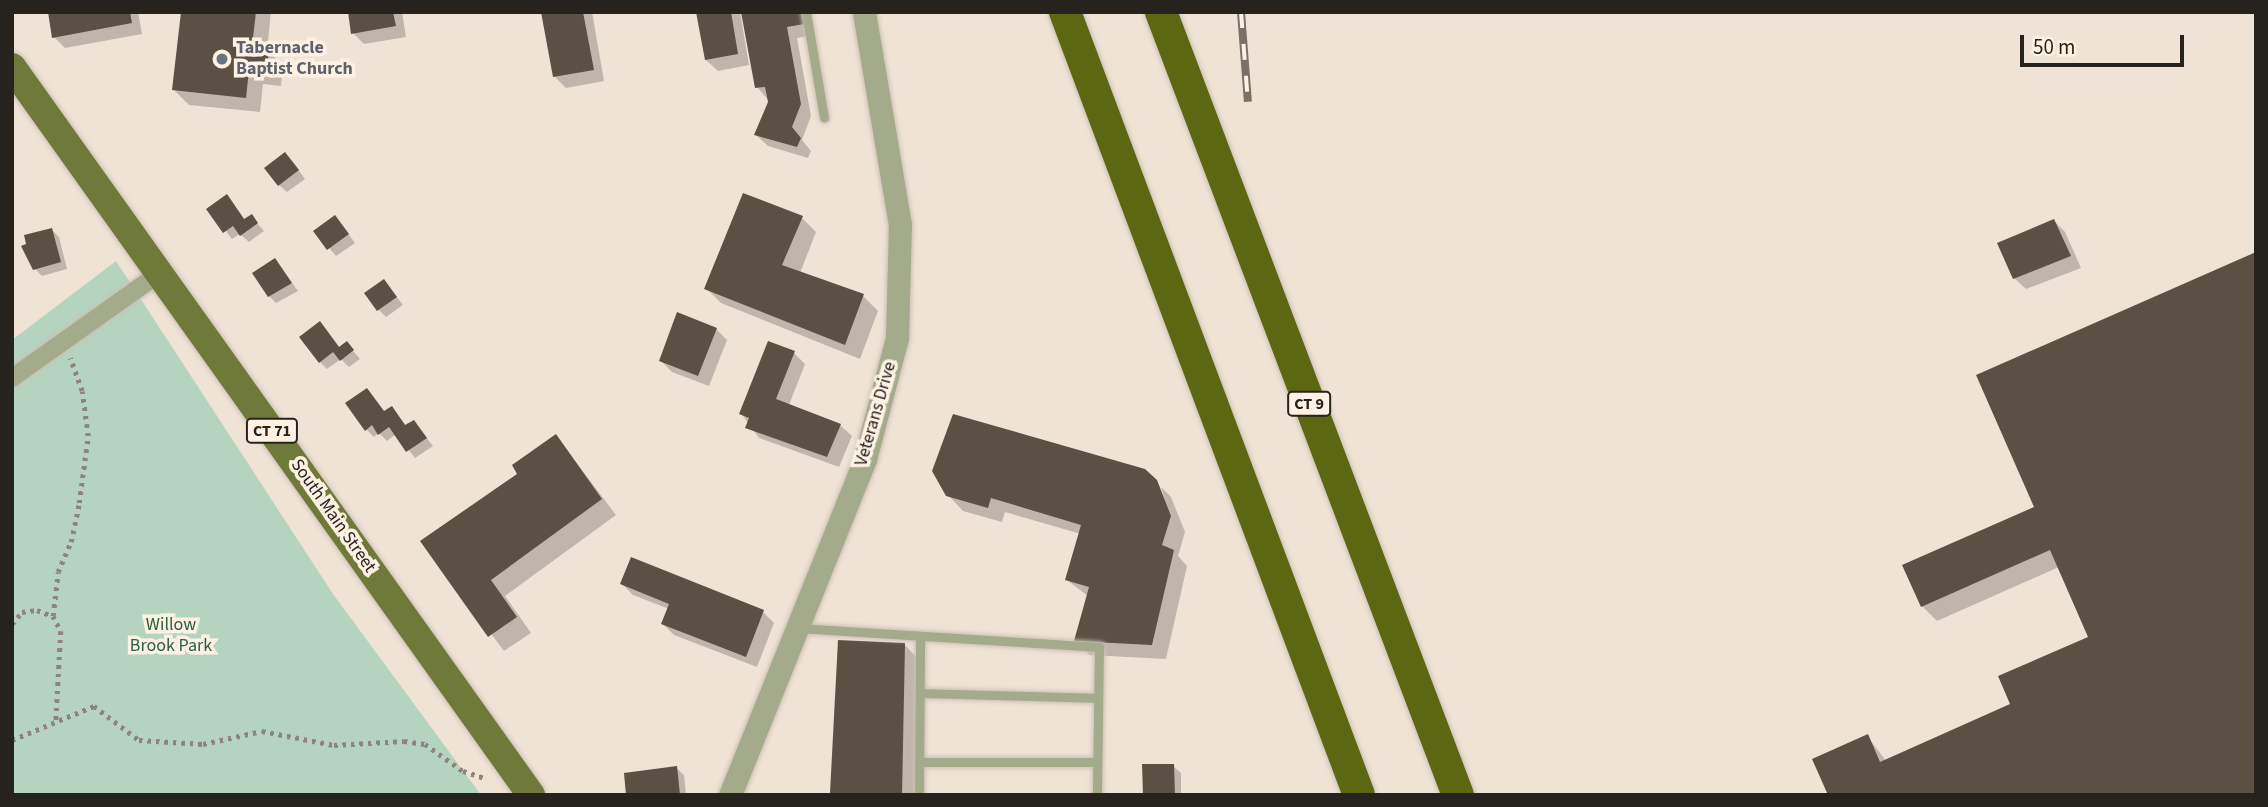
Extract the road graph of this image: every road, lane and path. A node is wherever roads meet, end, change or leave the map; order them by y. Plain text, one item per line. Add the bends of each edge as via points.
1 (806, 12) edge
2 (864, 12) edge
3 (1065, 12) edge
4 (1161, 12) edge
5 (12, 67) edge
6 (824, 117) dead end
7 (160, 273) junction
8 (63, 345) junction
9 (12, 378) edge
10 (53, 616) junction
11 (12, 624) edge
12 (798, 628) junction
13 (920, 637) junction
14 (920, 694) junction
15 (1098, 698) junction
16 (56, 721) junction
17 (12, 740) edge
18 (920, 762) junction
19 (1097, 762) junction
20 (485, 778) dead end
21 (531, 795) edge
22 (730, 795) edge
23 (919, 795) edge
24 (1097, 795) edge
25 (1359, 795) edge
26 (1458, 795) edge

1 - 6 lane
2 - 12 street, Veterans Drive via 900,225 897,338 865,459
3 - 25 highway
4 - 26 highway, CT 9
5 - 7 main road, South Main Street / CT 71
7 - 8 street
7 - 21 main road, South Main Street / CT 71
8 - 9 street
8 - 10 path via 82,391 88,436 79,503 71,542 58,572
10 - 11 path via 37,610 22,612
10 - 16 path via 61,631
12 - 13 lane
12 - 22 street, Veterans Drive
13 - 14 lane
13 - 15 lane via 1099,647
14 - 15 lane
14 - 18 lane
15 - 19 lane
16 - 17 path
16 - 20 path via 94,706 139,740 169,744 220,742 262,731 346,746 404,741 425,744 463,771
18 - 19 lane
18 - 23 lane
19 - 24 lane

